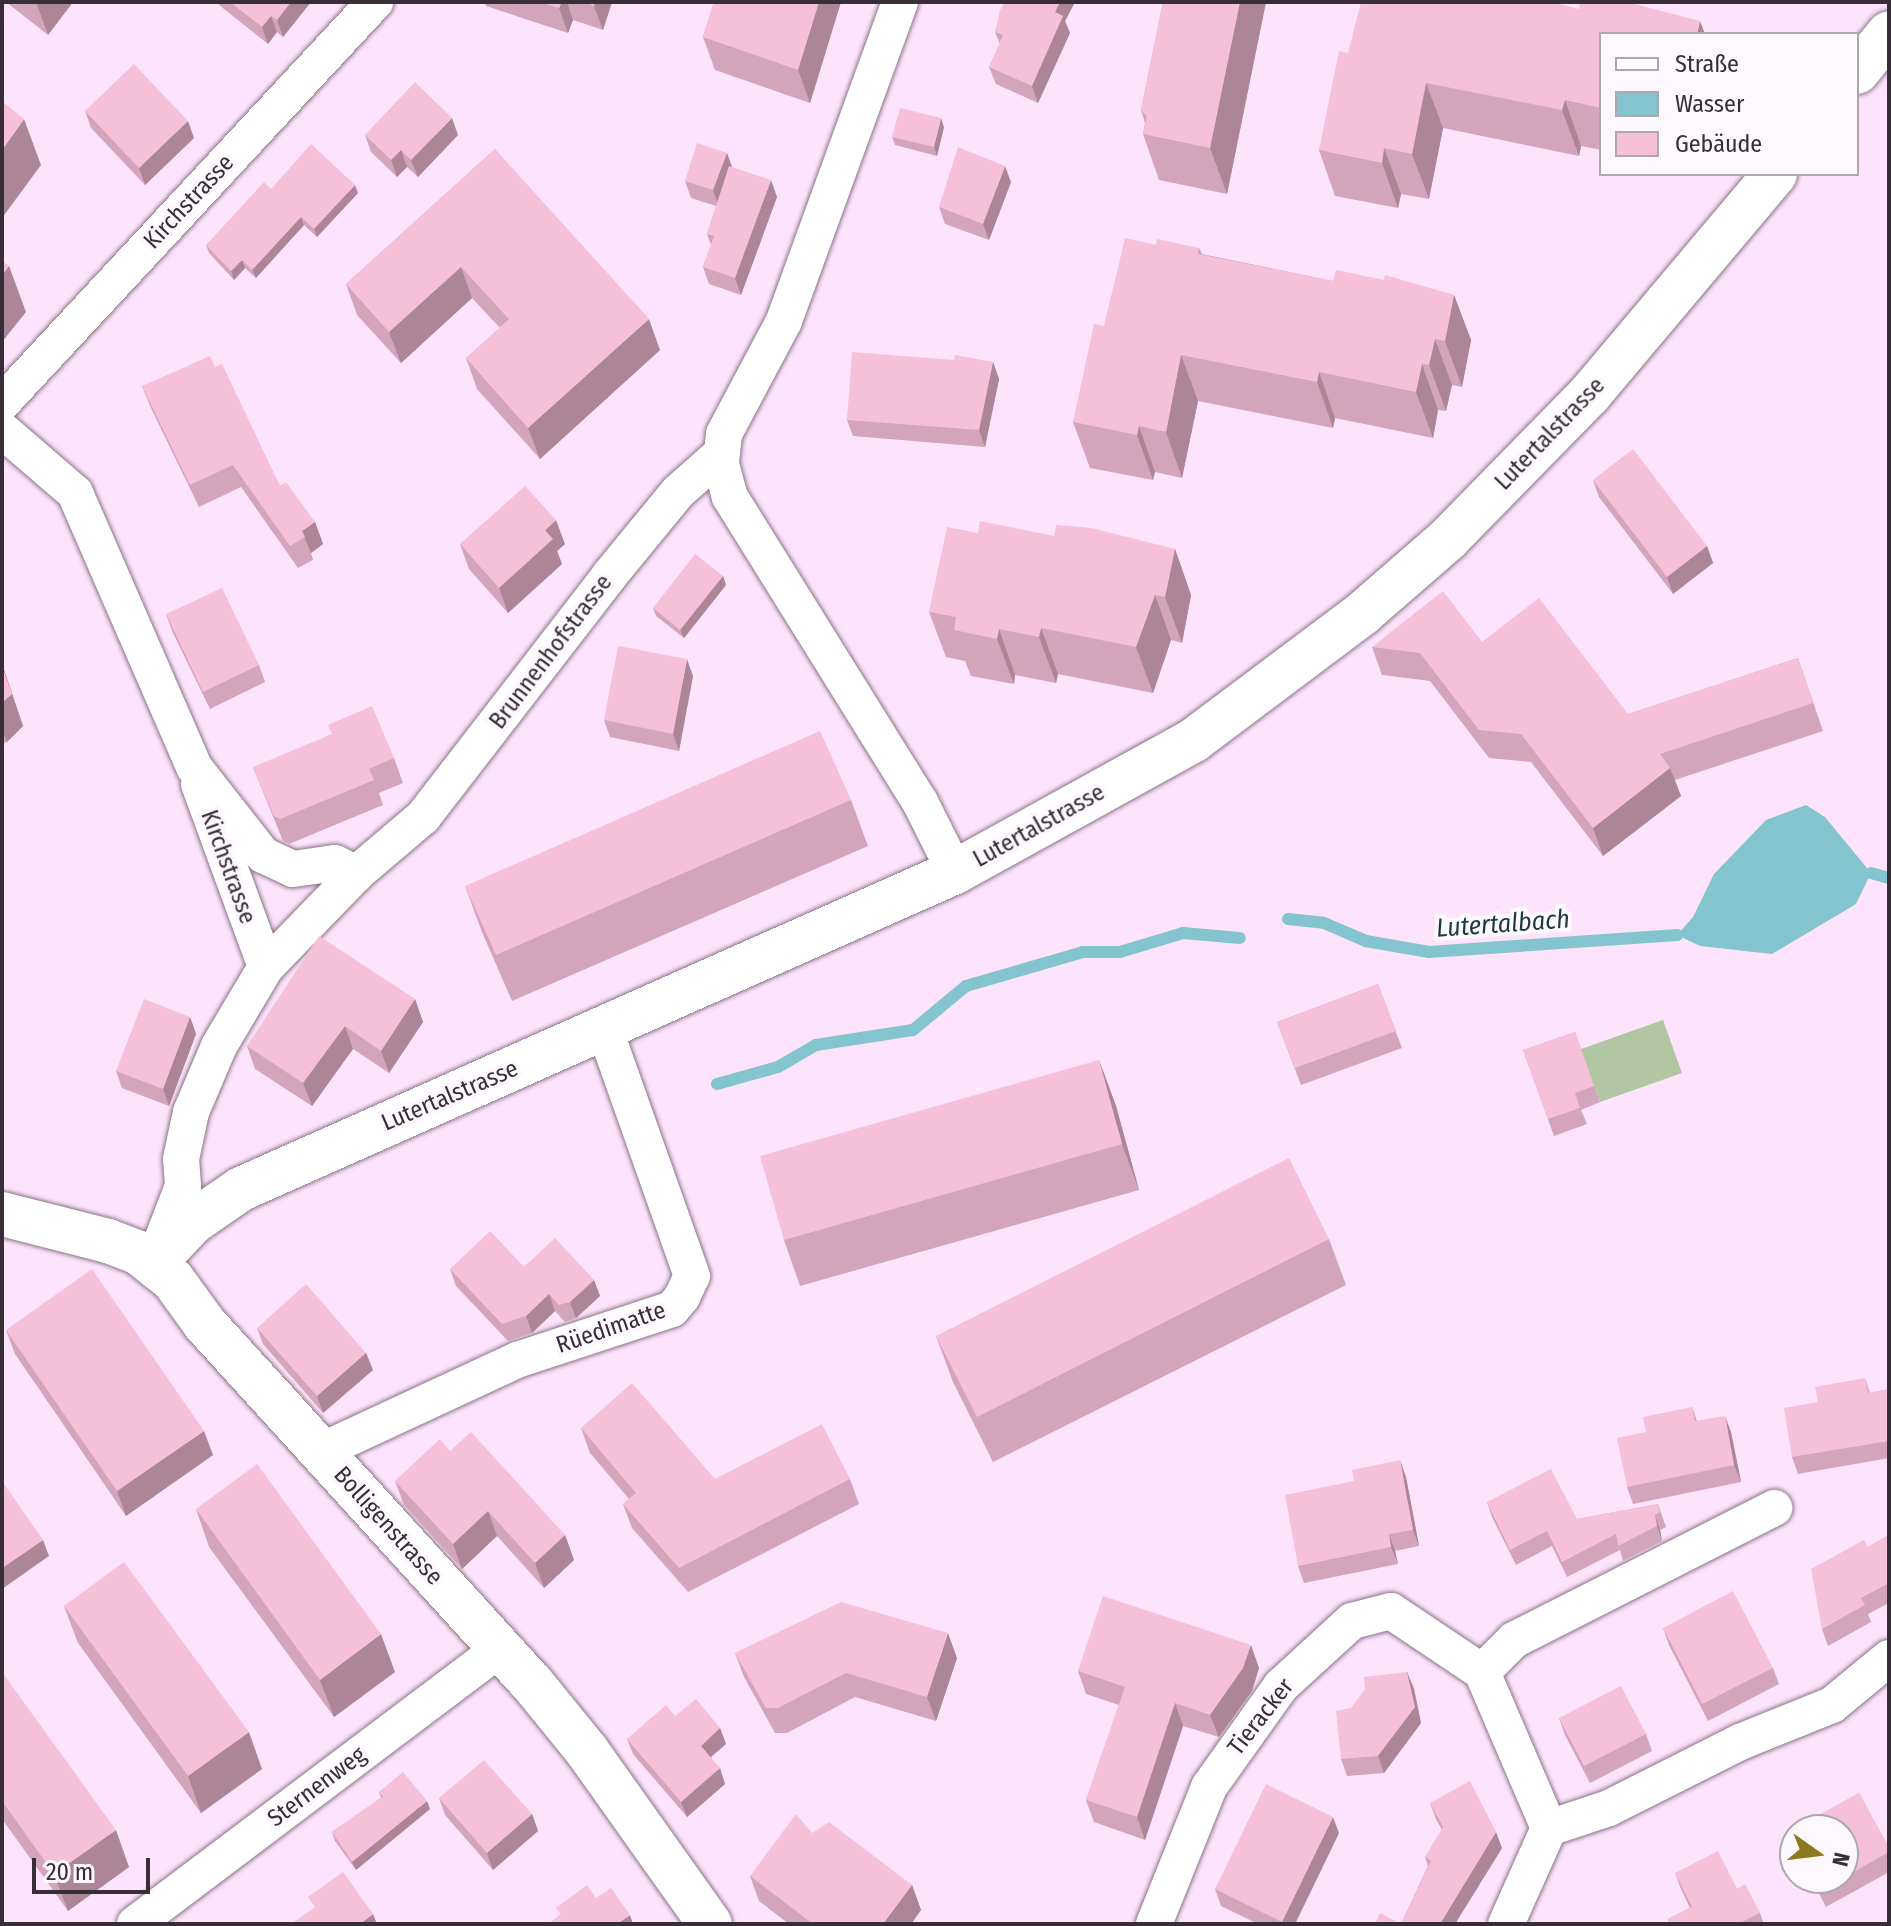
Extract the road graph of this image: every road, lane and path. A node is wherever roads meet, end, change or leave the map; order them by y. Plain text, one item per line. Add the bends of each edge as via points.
1 (375, 2) edge
2 (900, 2) edge
3 (1889, 33) edge
4 (1859, 70) edge
5 (1773, 176) edge
6 (2, 403) edge
7 (2, 430) edge
8 (721, 454) junction
9 (194, 767) junction
10 (955, 872) junction
11 (356, 874) junction
12 (266, 967) junction
13 (605, 1030) junction
14 (2, 1214) edge
15 (154, 1263) junction
16 (321, 1451) junction
17 (1774, 1508) dead end
18 (499, 1650) junction
19 (1889, 1658) edge
20 (1482, 1672) junction
21 (1549, 1828) junction
22 (135, 1924) edge
23 (710, 1924) edge
24 (1154, 1924) edge
25 (1506, 1924) edge

1 - 6 street, Kirchstrasse
2 - 8 street via 784,321 730,421
3 - 4 street
5 - 10 street, Lutertalstrasse via 1589,395 1448,539 1363,613 1194,740
7 - 9 street, Kirchstrasse via 59,475 83,505
8 - 10 street via 730,497 920,802
8 - 11 street, Brunnenhofstrasse via 678,492 423,817
9 - 11 street, Kirchstrasse via 272,862 293,869 335,863
9 - 12 street, Kirchstrasse via 209,823
10 - 13 street, Lutertalstrasse
11 - 12 street, Brunnenhofstrasse
12 - 15 street, Brunnenhofstrasse via 219,1046 191,1112 183,1136 183,1186
13 - 15 street, Lutertalstrasse via 241,1189 193,1222
13 - 16 street, Rüedimatte via 692,1276 682,1297 672,1309 517,1360
14 - 15 street, Bolligenstrasse via 108,1241
15 - 16 street, Bolligenstrasse
16 - 18 street, Bolligenstrasse
17 - 20 street via 1514,1640
18 - 22 street, Sternenweg
18 - 23 street, Bolligenstrasse via 587,1751
19 - 21 street via 1832,1705 1740,1742 1609,1808
20 - 21 street
20 - 24 street, Tieracker via 1391,1611 1352,1621 1281,1686 1209,1787
21 - 25 street

